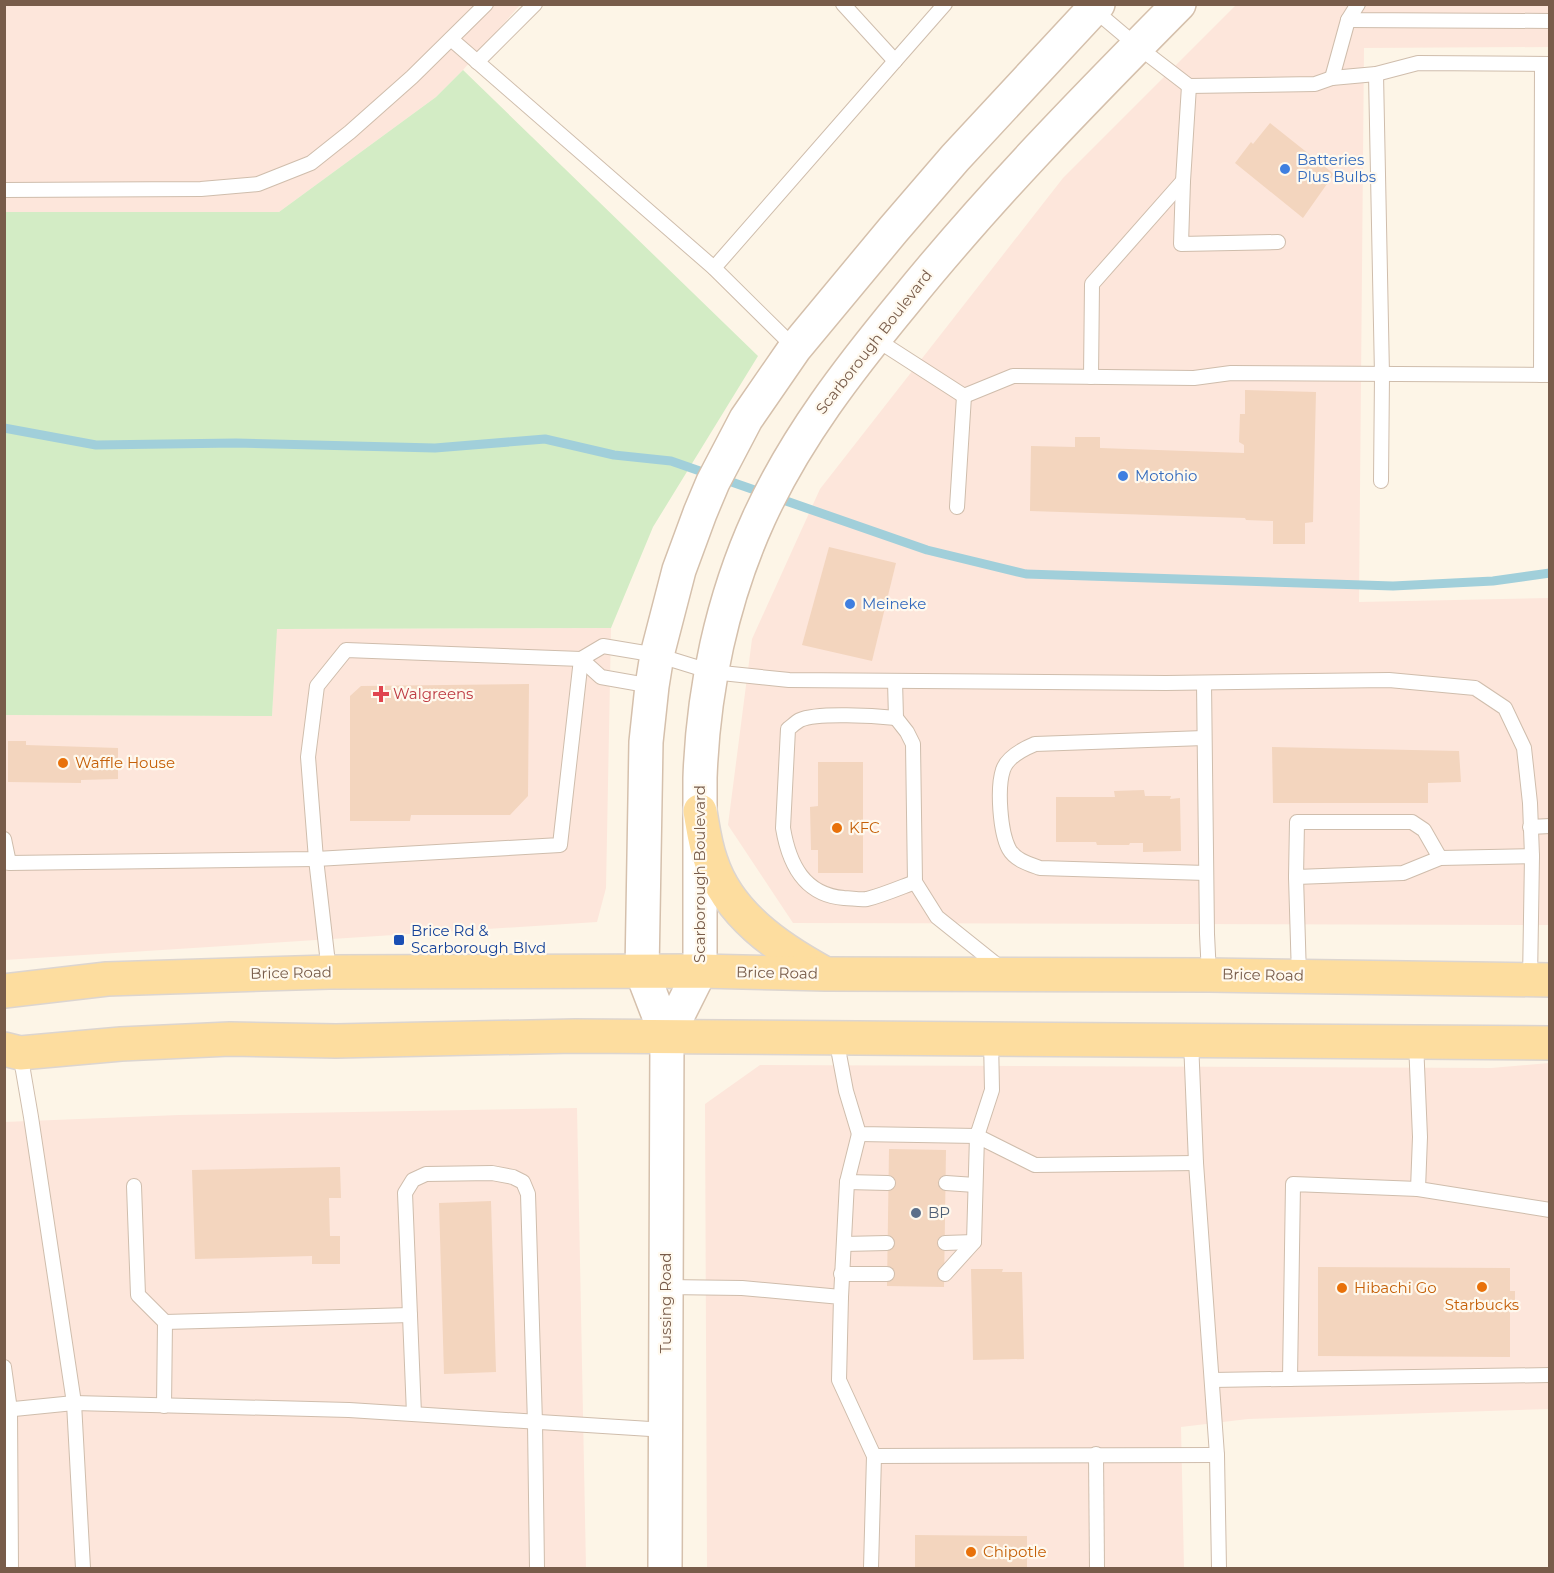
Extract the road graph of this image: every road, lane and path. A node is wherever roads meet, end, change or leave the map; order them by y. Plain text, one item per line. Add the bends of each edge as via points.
1 (486, 4) edge
2 (535, 4) edge
3 (843, 4) edge
4 (945, 4) edge
5 (1179, 4) edge
6 (1358, 4) edge
7 (1093, 6) edge
8 (1348, 20) junction
9 (1550, 21) edge
10 (451, 39) junction
11 (1137, 46) junction
12 (895, 61) junction
13 (477, 62) junction
14 (1546, 64) edge
15 (1376, 74) junction
16 (1332, 78) junction
17 (1189, 86) junction
18 (1183, 181) junction
19 (4, 190) edge
20 (1278, 242) dead end
21 (714, 268) junction
22 (874, 338) junction
23 (795, 348) junction
24 (1382, 375) junction
25 (1545, 375) edge
26 (1091, 377) junction
27 (964, 396) junction
28 (1381, 481) dead end
29 (957, 507) dead end
30 (581, 658) junction
31 (655, 670) junction
32 (712, 672) junction
33 (895, 681) junction
34 (1204, 683) junction
35 (896, 718) junction
36 (1204, 738) junction
37 (700, 811) junction
38 (1550, 826) edge
39 (1530, 827) junction
40 (4, 839) edge
41 (1532, 856) junction
42 (1440, 858) junction
43 (316, 859) junction
44 (1206, 873) junction
45 (1296, 876) junction
46 (915, 882) junction
47 (700, 971) junction
48 (329, 972) junction
49 (642, 972) junction
50 (825, 974) junction
51 (1008, 974) junction
52 (1209, 975) junction
53 (1299, 976) junction
54 (1540, 980) edge
55 (4, 991) edge
56 (667, 1036) junction
57 (836, 1038) junction
58 (992, 1039) junction
59 (1191, 1041) junction
60 (1416, 1042) junction
61 (1550, 1043) edge
62 (12, 1051) edge
63 (859, 1134) junction
64 (977, 1136) junction
65 (1196, 1163) junction
66 (847, 1182) junction
67 (888, 1183) dead end
68 (946, 1184) dead end
69 (975, 1185) junction
70 (134, 1186) dead end
71 (1419, 1189) junction
72 (1550, 1210) edge
73 (974, 1242) junction
74 (887, 1243) dead end
75 (945, 1243) dead end
76 (844, 1244) junction
77 (842, 1274) junction
78 (887, 1274) dead end
79 (945, 1274) dead end
80 (666, 1287) junction
81 (842, 1297) junction
82 (410, 1315) junction
83 (165, 1322) junction
84 (4, 1367) edge
85 (1550, 1375) edge
86 (1290, 1379) junction
87 (1212, 1380) junction
88 (74, 1403) junction
89 (164, 1406) junction
90 (8, 1410) edge
91 (414, 1414) junction
92 (535, 1423) junction
93 (666, 1430) junction
94 (1096, 1454) junction
95 (1217, 1455) junction
96 (874, 1456) junction
97 (11, 1569) edge
98 (83, 1569) edge
99 (537, 1569) edge
100 (666, 1569) edge
101 (871, 1569) edge
102 (1097, 1569) edge
103 (1220, 1569) edge

1 - 10 lane
2 - 13 lane
3 - 12 lane
4 - 12 lane
5 - 11 street, Scarborough Boulevard
6 - 8 lane
7 - 11 lane
7 - 23 street via 956,158
8 - 9 lane
8 - 16 lane
10 - 13 lane
10 - 19 lane via 311,163 258,184 201,189
11 - 17 lane
11 - 22 street, Scarborough Boulevard via 1004,185
12 - 21 lane
13 - 21 lane
14 - 15 lane via 1418,63
14 - 25 lane
15 - 16 lane
15 - 24 lane
16 - 17 lane via 1314,84
17 - 18 lane
18 - 20 lane via 1181,243
18 - 26 lane via 1092,284
21 - 23 lane
22 - 27 lane
22 - 32 street, Scarborough Boulevard via 792,453 758,520 726,612
23 - 31 street via 746,419 713,482 674,589
24 - 25 lane
24 - 26 lane via 1231,373 1194,378
24 - 28 lane
26 - 27 lane via 1013,376
27 - 29 lane
30 - 31 lane via 601,677
30 - 31 lane via 603,646
30 - 43 lane via 560,845
30 - 43 lane via 346,650 317,686 308,757
31 - 32 lane
31 - 49 street via 644,779
32 - 33 lane via 789,680
32 - 37 street, Scarborough Boulevard via 701,748
33 - 34 lane
33 - 35 lane
34 - 36 lane
34 - 39 lane via 1389,680 1474,688 1505,708 1524,748
35 - 46 lane via 913,744
35 - 46 lane via 815,717 788,729 783,828 797,872 814,890 831,897 865,899
36 - 44 lane
36 - 44 lane via 1035,744 1020,750 1003,768 1001,789 1002,826 1009,850 1023,862 1040,868
37 - 47 street, Scarborough Boulevard
37 - 50 main road via 711,863 732,901 758,929
38 - 39 lane
39 - 41 lane
40 - 43 lane via 9,863
41 - 42 lane
41 - 54 lane
42 - 45 lane via 1403,873
42 - 45 lane via 1424,830 1412,822 1297,822
43 - 48 lane
44 - 52 lane
45 - 53 lane
46 - 51 lane via 937,917
47 - 49 main road, Brice Road
47 - 50 main road, Brice Road
47 - 56 street, Scarborough Boulevard
48 - 49 main road, Brice Road
48 - 55 main road, Brice Road via 106,980
49 - 56 street
50 - 51 main road, Brice Road
51 - 52 main road, Brice Road
52 - 53 main road, Brice Road
53 - 54 main road, Brice Road
56 - 57 main road
56 - 62 main road via 230,1039
56 - 80 street, Tussing Road
57 - 58 main road
57 - 63 lane
58 - 59 main road
58 - 64 lane via 992,1090
59 - 60 main road
59 - 65 lane
60 - 61 main road
60 - 71 lane
62 - 88 lane via 31,1117
63 - 64 lane
63 - 66 lane
64 - 65 lane via 1035,1165
64 - 69 lane
65 - 87 lane
66 - 67 lane
66 - 76 lane
68 - 69 lane
69 - 73 lane
70 - 83 lane via 138,1295
71 - 72 lane
71 - 86 lane via 1293,1184
73 - 75 lane
73 - 79 lane
74 - 76 lane
76 - 77 lane
77 - 78 lane
77 - 81 lane
80 - 81 lane via 742,1288
80 - 93 street, Tussing Road
81 - 96 lane via 839,1380
82 - 83 lane
82 - 91 lane
82 - 92 lane via 405,1193 413,1180 426,1174 492,1173 523,1182 528,1194
83 - 89 lane
84 - 90 lane
85 - 86 lane
86 - 87 lane
87 - 95 lane
88 - 89 lane
88 - 90 lane
88 - 98 lane
89 - 91 lane
90 - 97 lane
91 - 92 lane
92 - 93 lane
92 - 99 lane
93 - 100 street, Tussing Road
94 - 95 lane
94 - 96 lane
94 - 102 lane
95 - 103 lane
96 - 101 lane

